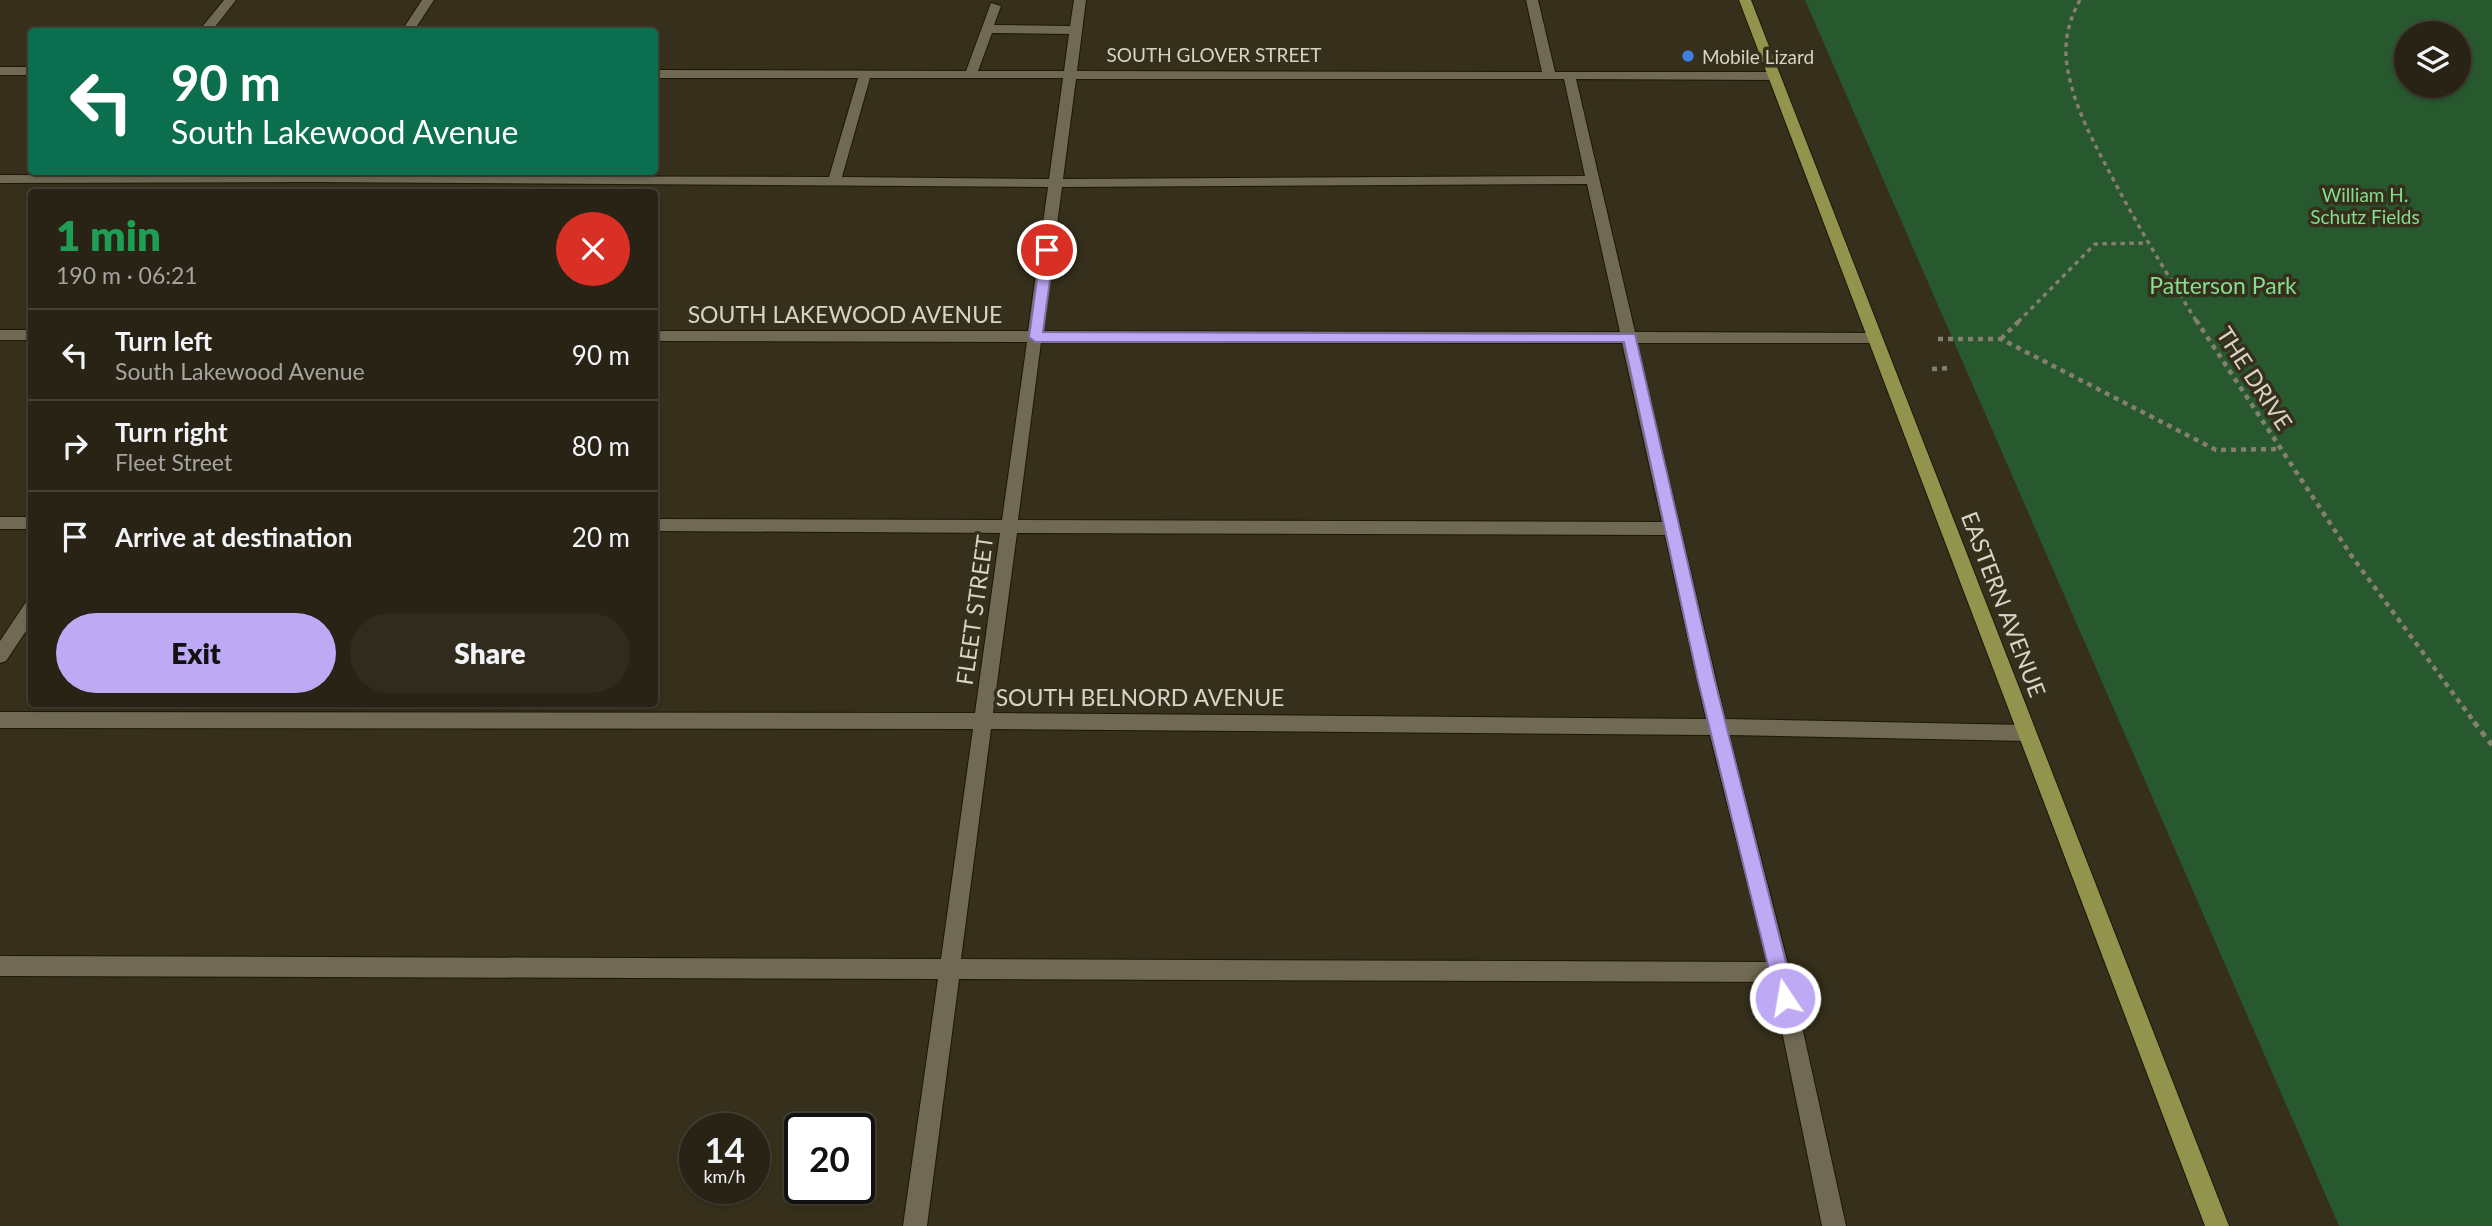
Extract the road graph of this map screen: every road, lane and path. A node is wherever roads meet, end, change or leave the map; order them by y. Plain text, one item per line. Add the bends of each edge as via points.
1 (230, 0) edge
2 (428, 0) edge
3 (1080, 0) edge
4 (1532, 0) edge
5 (1745, 0) edge
6 (2080, 0) edge
7 (995, 6) dead end
8 (207, 28) edge
9 (410, 28) edge
10 (988, 29) junction
11 (1076, 30) junction
12 (0, 71) edge
13 (28, 71) edge
14 (1072, 73) junction
15 (658, 74) edge
16 (1549, 74) junction
17 (1569, 74) junction
18 (865, 75) junction
19 (970, 76) junction
20 (1774, 76) junction
21 (314, 175) edge
22 (519, 176) edge
23 (0, 179) edge
24 (1594, 180) junction
25 (834, 182) junction
26 (1057, 183) junction
27 (2147, 243) junction
28 (0, 335) edge
29 (28, 335) edge
30 (658, 336) edge
31 (1035, 337) junction
32 (1630, 338) junction
33 (1875, 338) junction
34 (1938, 339) dead end
35 (2001, 339) junction
36 (1950, 368) dead end
37 (1932, 369) dead end
38 (2280, 449) junction
39 (0, 523) edge
40 (28, 523) edge
41 (658, 525) edge
42 (1010, 527) junction
43 (1672, 529) junction
44 (28, 613) edge
45 (0, 656) edge
46 (0, 720) edge
47 (984, 721) junction
48 (1717, 726) junction
49 (2027, 733) junction
50 (2492, 745) edge
51 (0, 966) edge
52 (950, 968) junction
53 (1780, 972) junction
54 (915, 1226) edge
55 (1834, 1226) edge
56 (2217, 1226) edge

1 - 8 street
2 - 9 street
3 - 11 street, FLEET STREET
4 - 16 street
5 - 20 main road, EASTERN AVENUE
6 - 27 path, THE DRIVE via 2070,15 2064,52 2073,92 2092,140
7 - 10 street
10 - 11 street
10 - 19 street
11 - 14 street, FLEET STREET
12 - 13 street
14 - 16 street, SOUTH GLOVER STREET
14 - 19 street, SOUTH GLOVER STREET
14 - 26 street, FLEET STREET
15 - 18 street, SOUTH GLOVER STREET
16 - 17 street, SOUTH GLOVER STREET
17 - 20 street, SOUTH GLOVER STREET
17 - 24 street
18 - 19 street, SOUTH GLOVER STREET
18 - 25 street
20 - 33 main road, EASTERN AVENUE
21 - 22 street
21 - 23 street
22 - 25 street
24 - 26 street
24 - 32 street
25 - 26 street
26 - 31 street, FLEET STREET
27 - 35 path via 2095,244
27 - 38 path, THE DRIVE
28 - 29 street
30 - 31 street, SOUTH LAKEWOOD AVENUE
31 - 32 street, SOUTH LAKEWOOD AVENUE
31 - 42 street, FLEET STREET
32 - 33 street, SOUTH LAKEWOOD AVENUE
32 - 43 street
33 - 49 main road, EASTERN AVENUE
34 - 35 path
35 - 38 path via 2216,450
36 - 37 path
38 - 50 path, THE DRIVE
39 - 40 street
41 - 42 street
42 - 43 street
42 - 47 street, FLEET STREET
43 - 48 street
44 - 45 street
46 - 47 street, SOUTH BELNORD AVENUE
47 - 48 street, SOUTH BELNORD AVENUE
47 - 52 street, FLEET STREET
48 - 49 street, SOUTH BELNORD AVENUE
48 - 53 street
49 - 56 main road, EASTERN AVENUE
51 - 52 street
52 - 53 street
52 - 54 street, FLEET STREET
53 - 55 street

